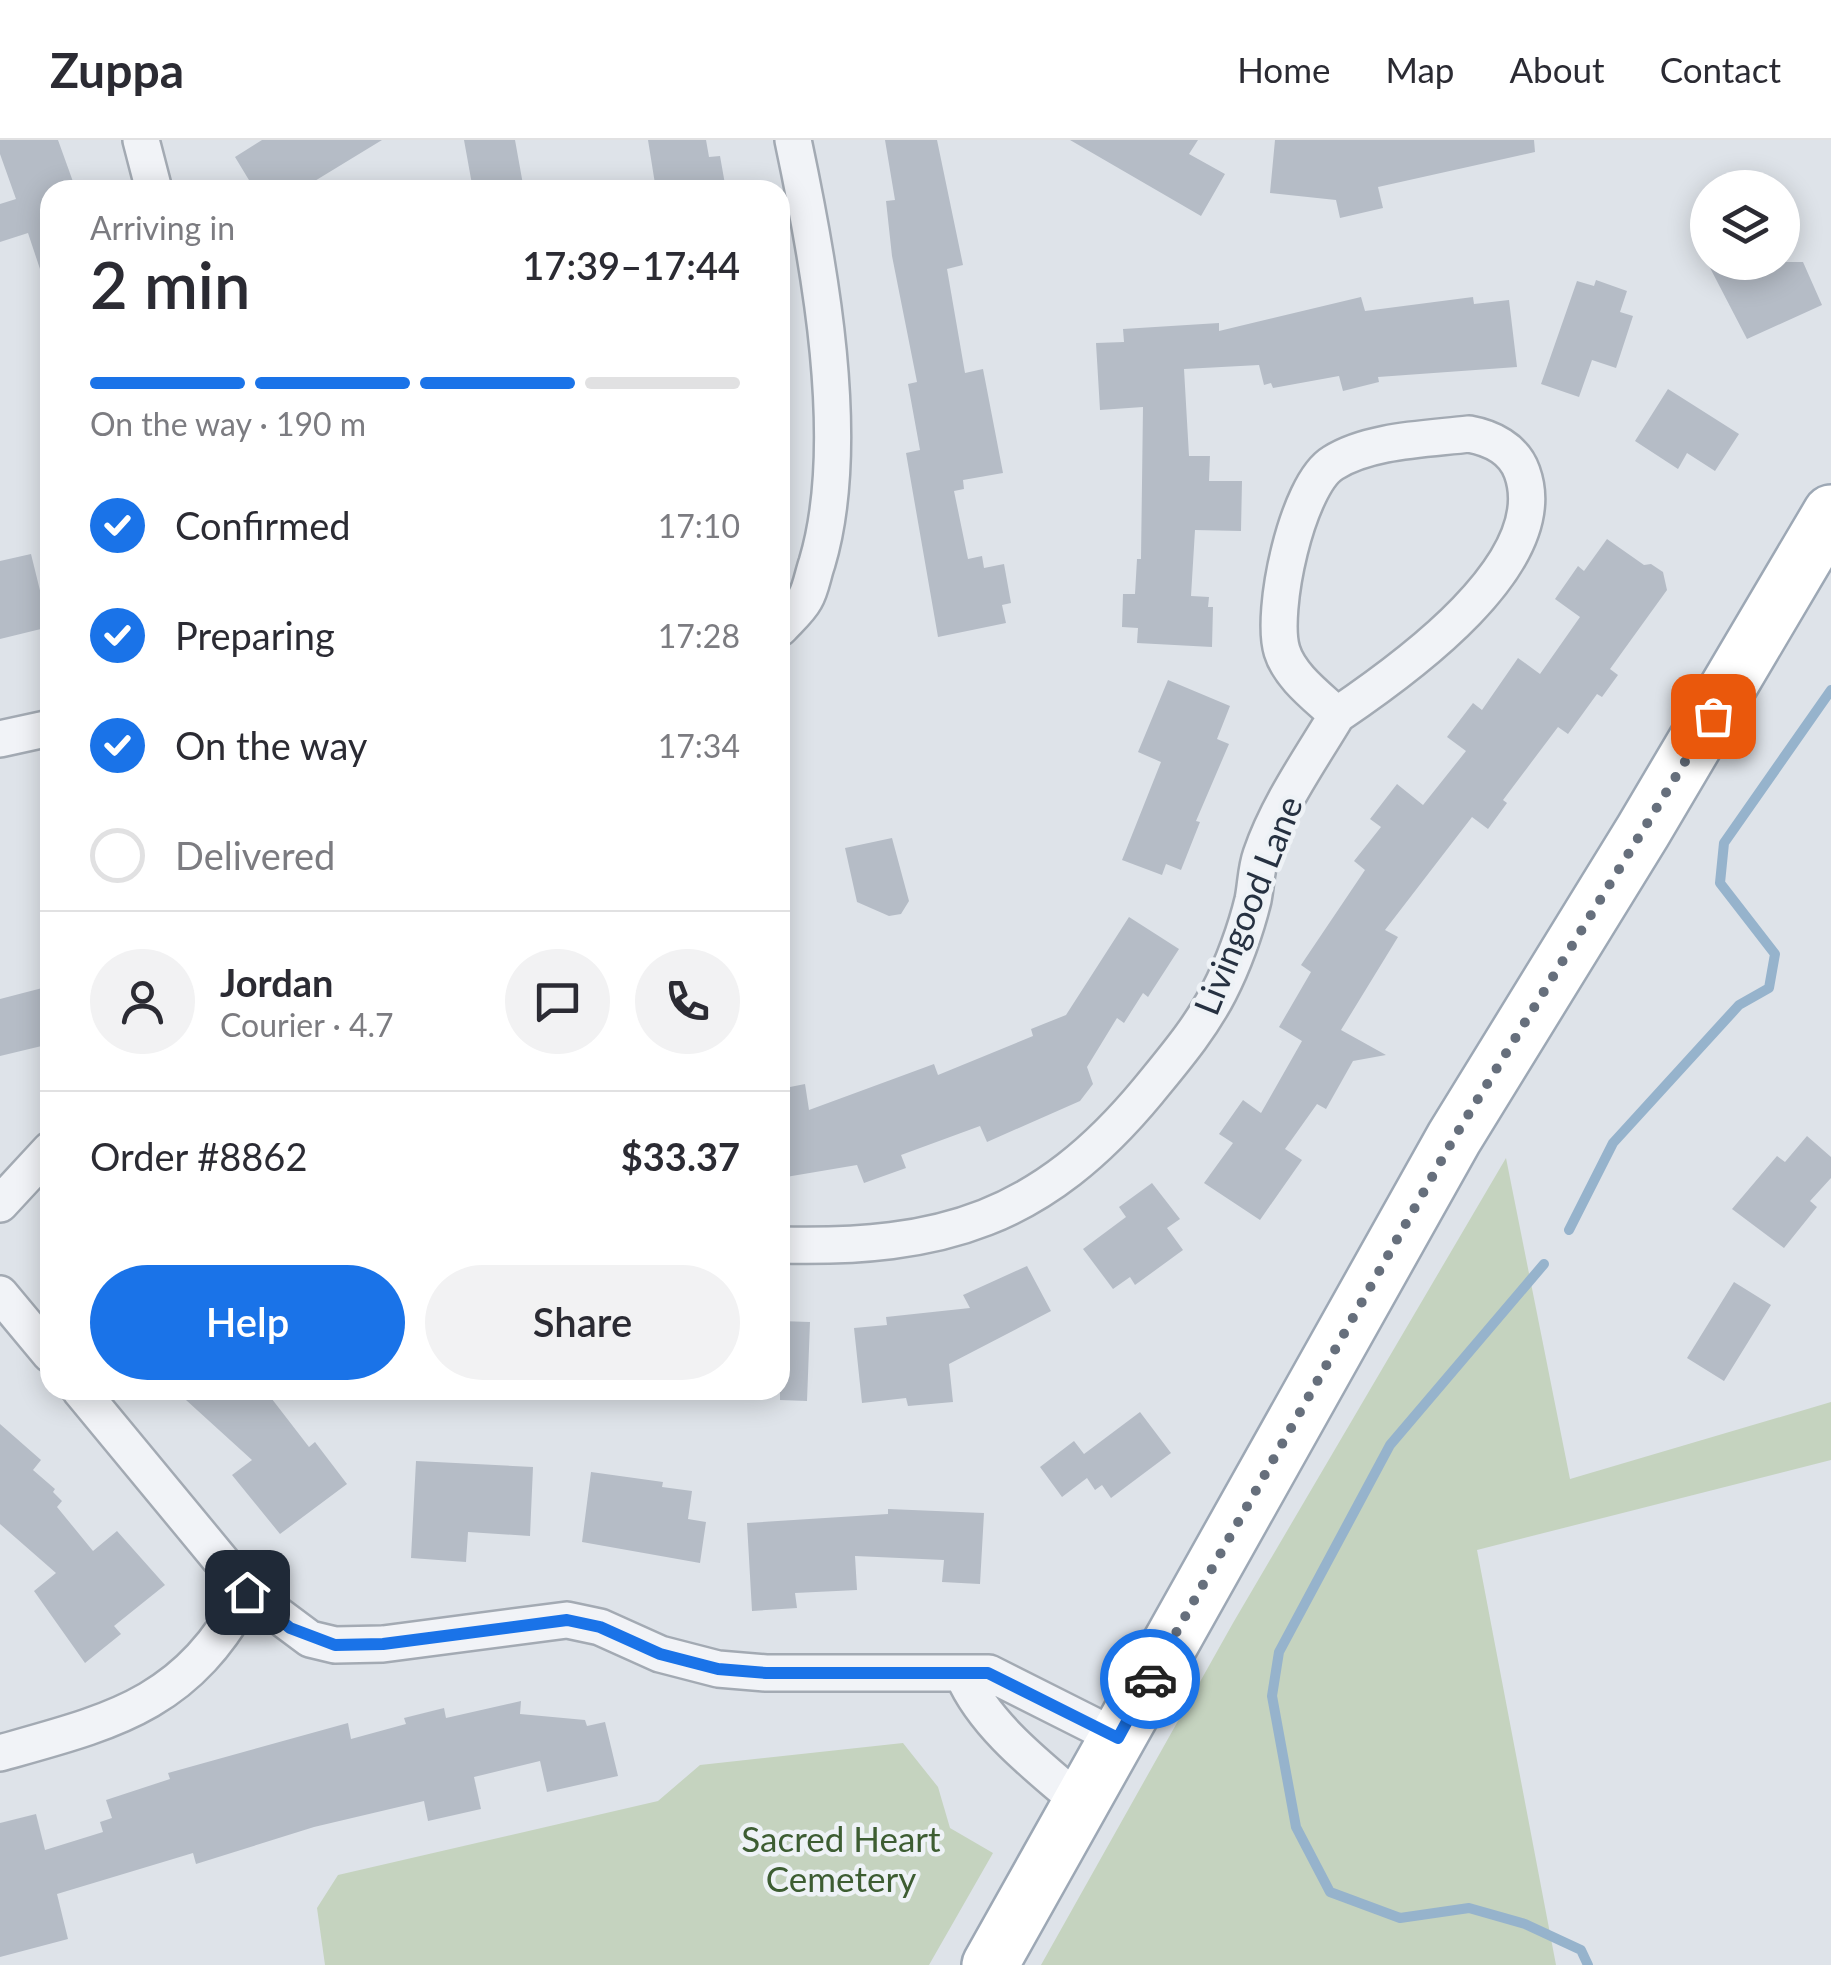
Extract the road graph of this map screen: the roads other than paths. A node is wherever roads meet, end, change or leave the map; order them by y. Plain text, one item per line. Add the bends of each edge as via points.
1 (142, 140) edge
2 (793, 140) edge
3 (152, 180) edge
4 (1831, 512) edge
5 (790, 616) edge
6 (1337, 715) junction
7 (40, 730) edge
8 (0, 739) edge
9 (40, 1161) edge
10 (0, 1204) edge
11 (790, 1245) edge
12 (0, 1294) edge
13 (40, 1342) edge
14 (88, 1400) edge
15 (247, 1592) junction
16 (963, 1675) junction
17 (1118, 1738) junction
18 (0, 1753) edge
19 (1081, 1804) junction
20 (990, 1965) edge

1 - 3 street
2 - 5 street via 834,428 825,536 806,598
4 - 17 main road via 1444,1154
6 - 6 street, Livingood Lane via 1283,656 1276,627 1309,492 1322,471 1353,454 1416,440 1491,438 1518,462 1526,485 1522,537 1448,626
6 - 11 street, Livingood Lane via 1267,841 1220,990 1192,1038 1108,1139 1046,1188 978,1223 881,1243
7 - 8 street
9 - 10 street
12 - 13 street
14 - 15 street
15 - 16 street via 290,1628 335,1645 567,1620 718,1669
15 - 18 street via 224,1631 165,1692 100,1726
16 - 17 street via 1005,1678
16 - 19 street via 972,1697
17 - 19 main road
19 - 20 main road

